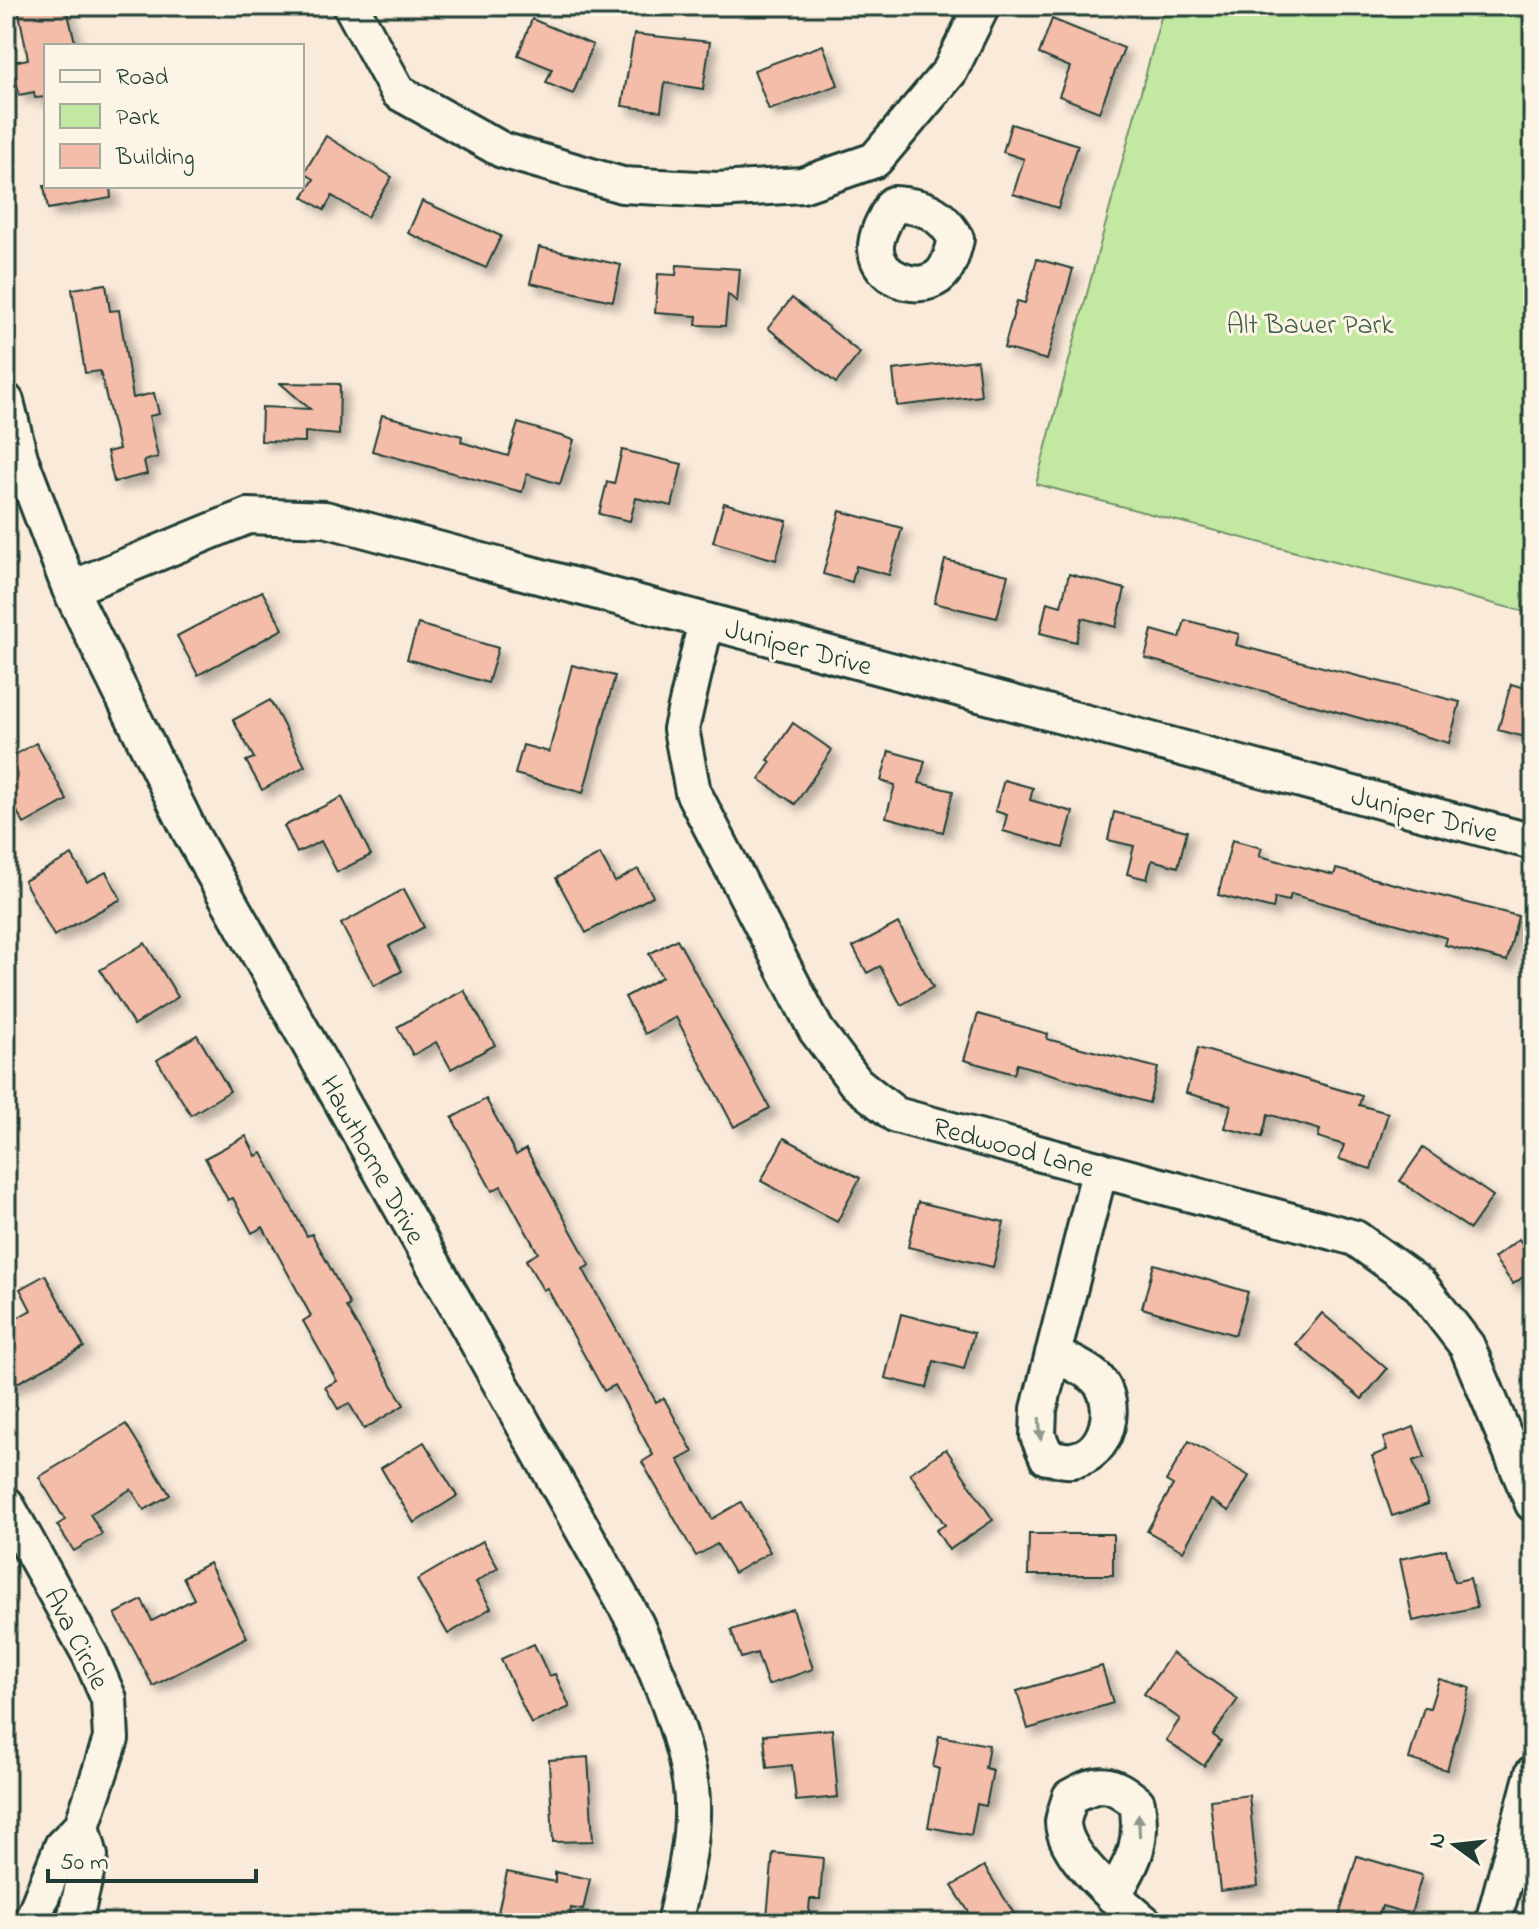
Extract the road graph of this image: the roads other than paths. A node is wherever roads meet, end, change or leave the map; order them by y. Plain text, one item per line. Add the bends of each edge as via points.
1 (351, 6) edge
2 (982, 6) edge
3 (875, 160) junction
4 (893, 204) dead end
5 (6, 401) edge
6 (70, 589) junction
7 (706, 621) junction
8 (1533, 842) edge
9 (1100, 1169) junction
10 (1053, 1353) dead end
11 (6, 1504) edge
12 (1533, 1504) edge
13 (1533, 1773) edge
14 (82, 1826) junction
15 (1113, 1896) dead end
16 (31, 1923) edge
17 (74, 1923) edge
18 (674, 1923) edge
19 (1145, 1923) edge
20 (1493, 1923) edge

1 - 3 street via 398,92 502,150 562,168 622,185 717,190 802,185
2 - 3 street via 950,71
3 - 4 street
5 - 6 street, Hawthorne Drive via 20,458
6 - 7 street, Juniper Drive via 248,516 325,519
6 - 18 street, Hawthorne Drive via 190,832 636,1624 672,1712 691,1789 687,1870
7 - 8 street, Juniper Drive
7 - 9 street, Redwood Lane via 681,729 693,792 816,1030 856,1083 896,1115
9 - 10 street
9 - 12 street, Redwood Lane via 1355,1238 1420,1285 1467,1346
11 - 14 street, Ava Circle via 109,1699 111,1739
13 - 20 street
14 - 16 street, Ava Circle via 62,1846
14 - 17 street, Ava Circle via 90,1856
15 - 19 street

